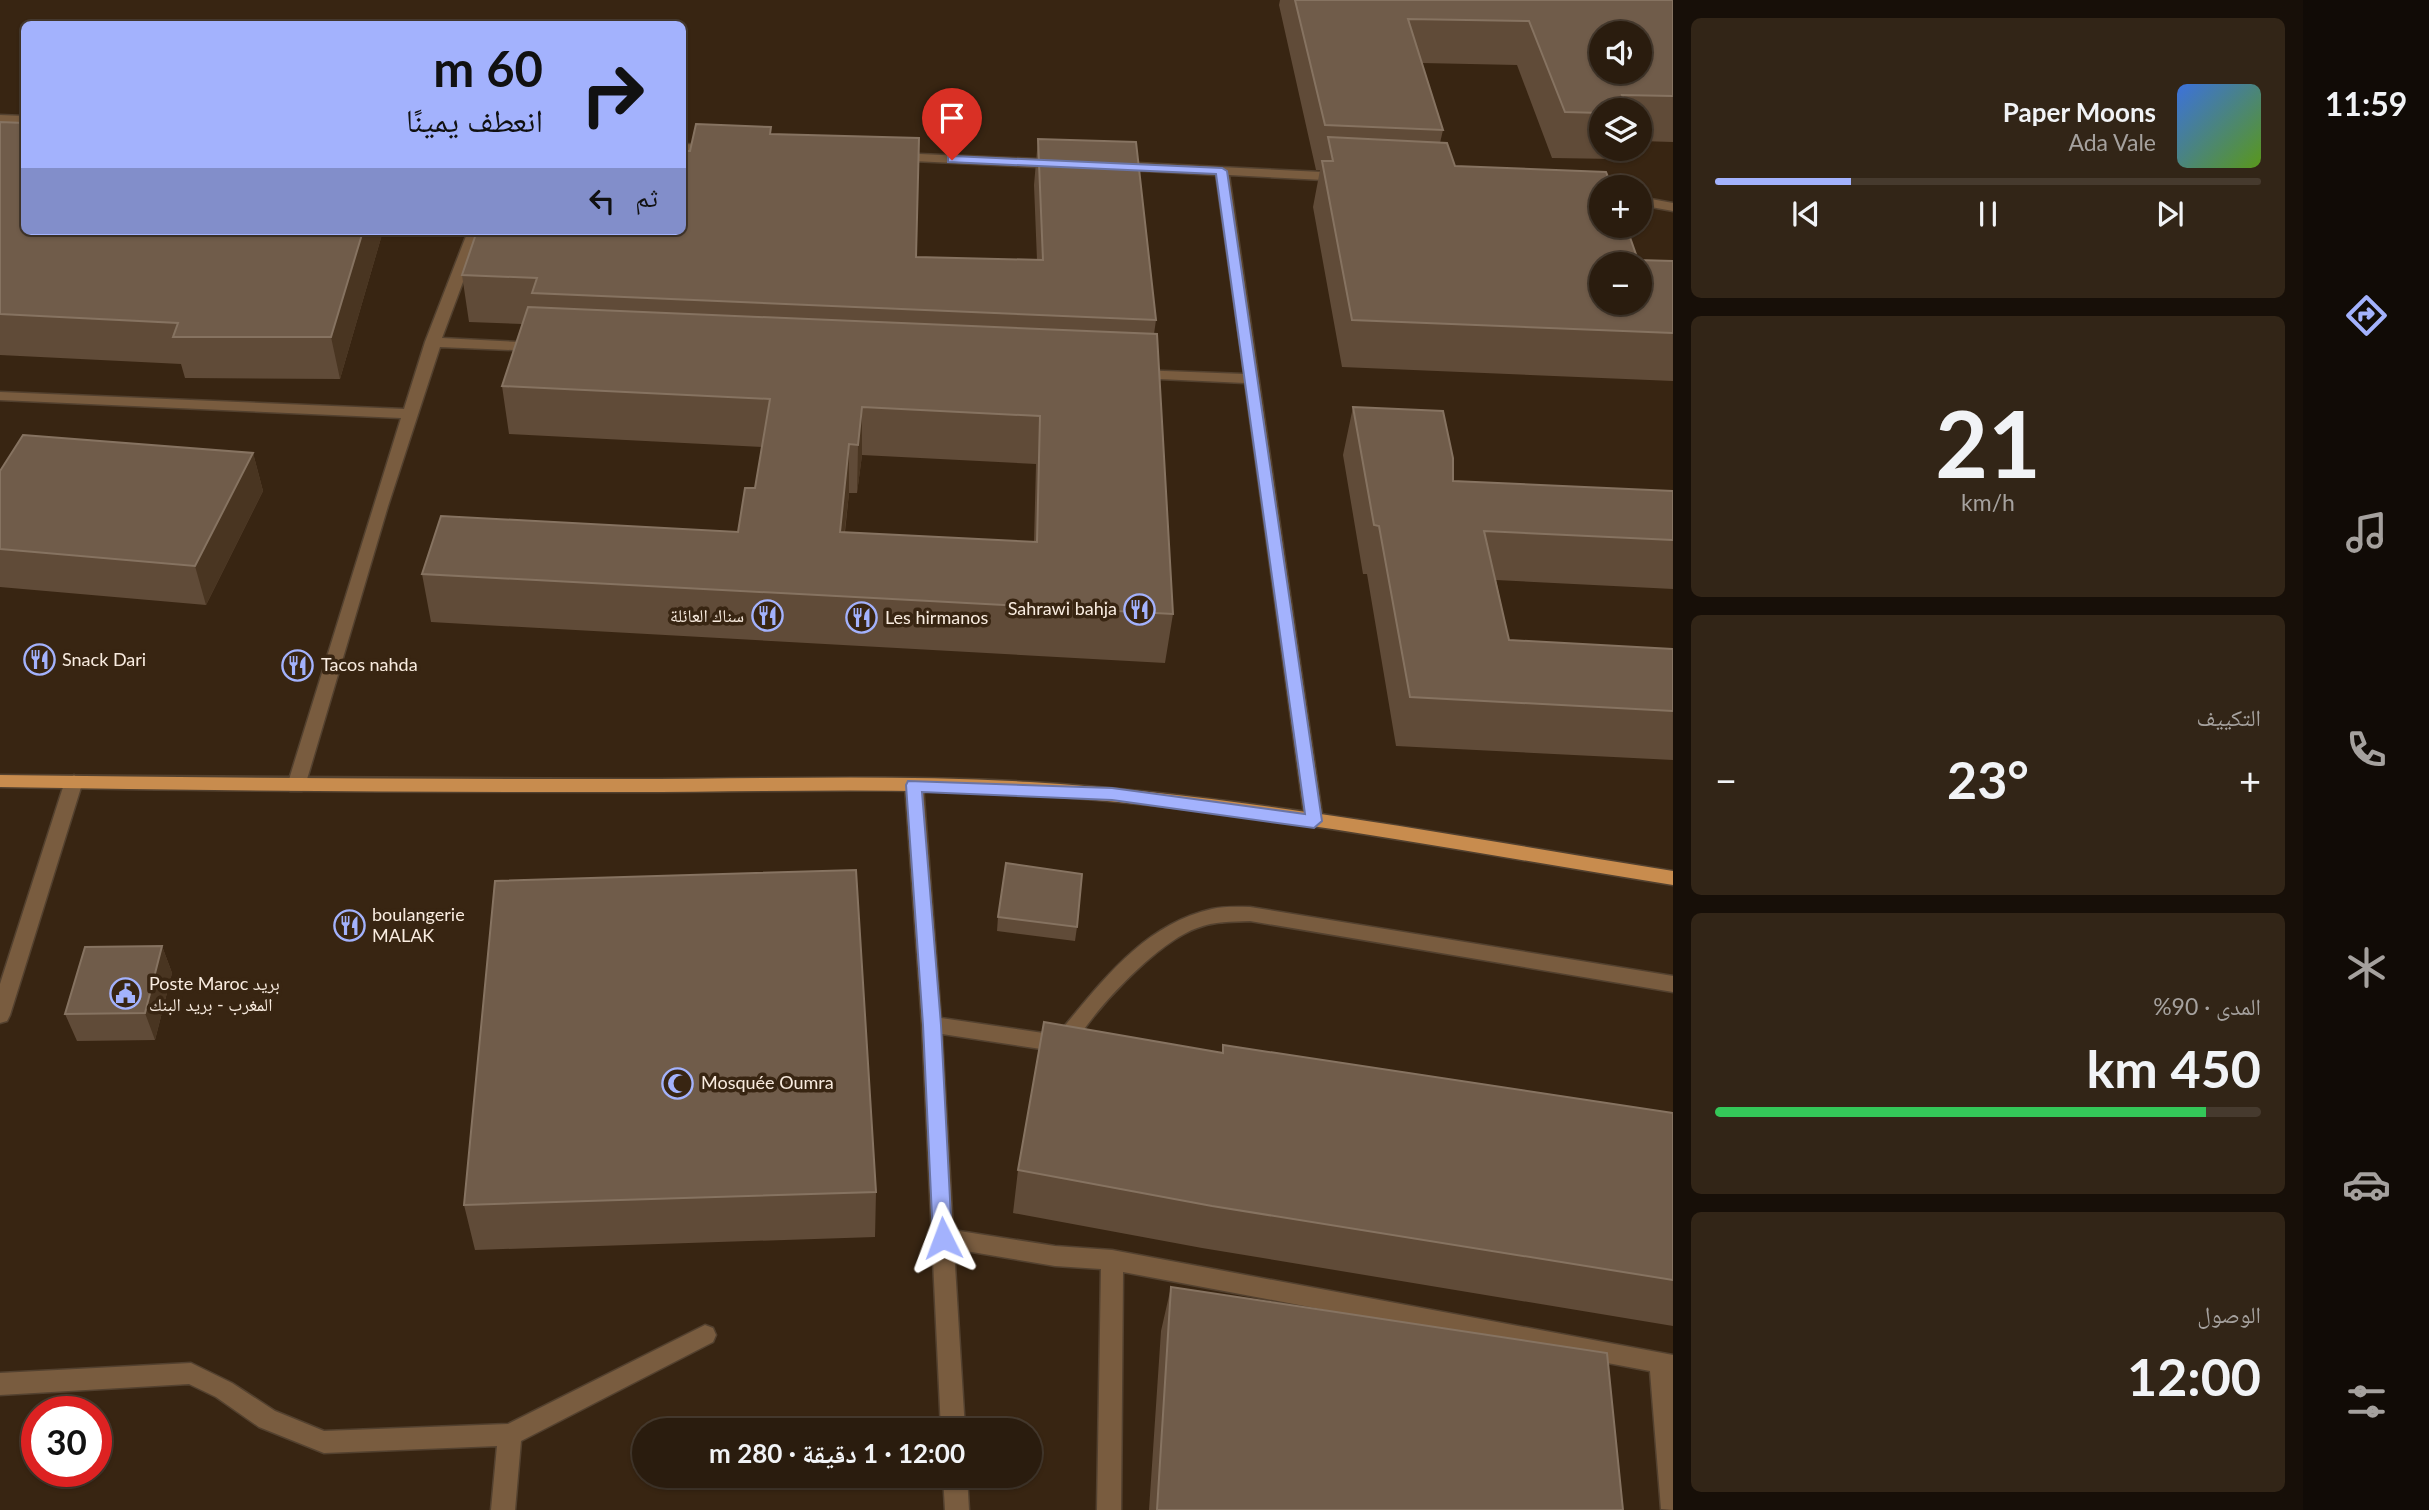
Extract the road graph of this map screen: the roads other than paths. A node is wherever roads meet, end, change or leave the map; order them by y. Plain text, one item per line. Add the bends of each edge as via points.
1 (0, 119) edge
2 (21, 120) edge
3 (686, 148) edge
4 (724, 150) edge
5 (876, 156) edge
6 (1070, 164) edge
7 (1097, 166) edge
8 (1222, 171) junction
9 (1364, 178) edge
10 (1652, 204) edge
11 (1673, 208) edge
12 (473, 235) edge
13 (432, 342) junction
14 (556, 348) edge
15 (1126, 374) edge
16 (1251, 379) junction
17 (0, 396) edge
18 (408, 414) junction
19 (0, 781) edge
20 (74, 781) junction
21 (914, 785) junction
22 (296, 786) junction
23 (1314, 821) junction
24 (1673, 878) edge
25 (1673, 984) edge
26 (0, 1015) edge
27 (932, 1025) junction
28 (1061, 1044) junction
29 (1088, 1048) edge
30 (943, 1238) junction
31 (1112, 1260) junction
32 (705, 1335) dead end
33 (1667, 1364) edge
34 (0, 1384) edge
35 (952, 1418) edge
36 (510, 1434) junction
37 (956, 1488) edge
38 (1673, 1509) edge
39 (503, 1510) edge
40 (957, 1510) edge
41 (1109, 1510) edge

1 - 2 street
3 - 4 street
5 - 6 street
7 - 8 street
8 - 9 street
8 - 16 street
10 - 11 street
12 - 13 street
13 - 14 street
13 - 18 street
15 - 16 street
16 - 23 street
17 - 18 street
18 - 22 street
19 - 20 main road
20 - 22 main road
20 - 26 street
21 - 22 main road
21 - 23 main road via 1112,794
21 - 27 street
23 - 24 main road
25 - 28 street via 1250,914 1212,916 1178,927 1149,948
27 - 28 street
27 - 30 street
28 - 29 street
30 - 31 street
30 - 35 street
31 - 33 street
31 - 41 street
32 - 36 street
33 - 38 street
34 - 36 street via 191,1373 267,1419 324,1442
36 - 39 street
37 - 40 street

